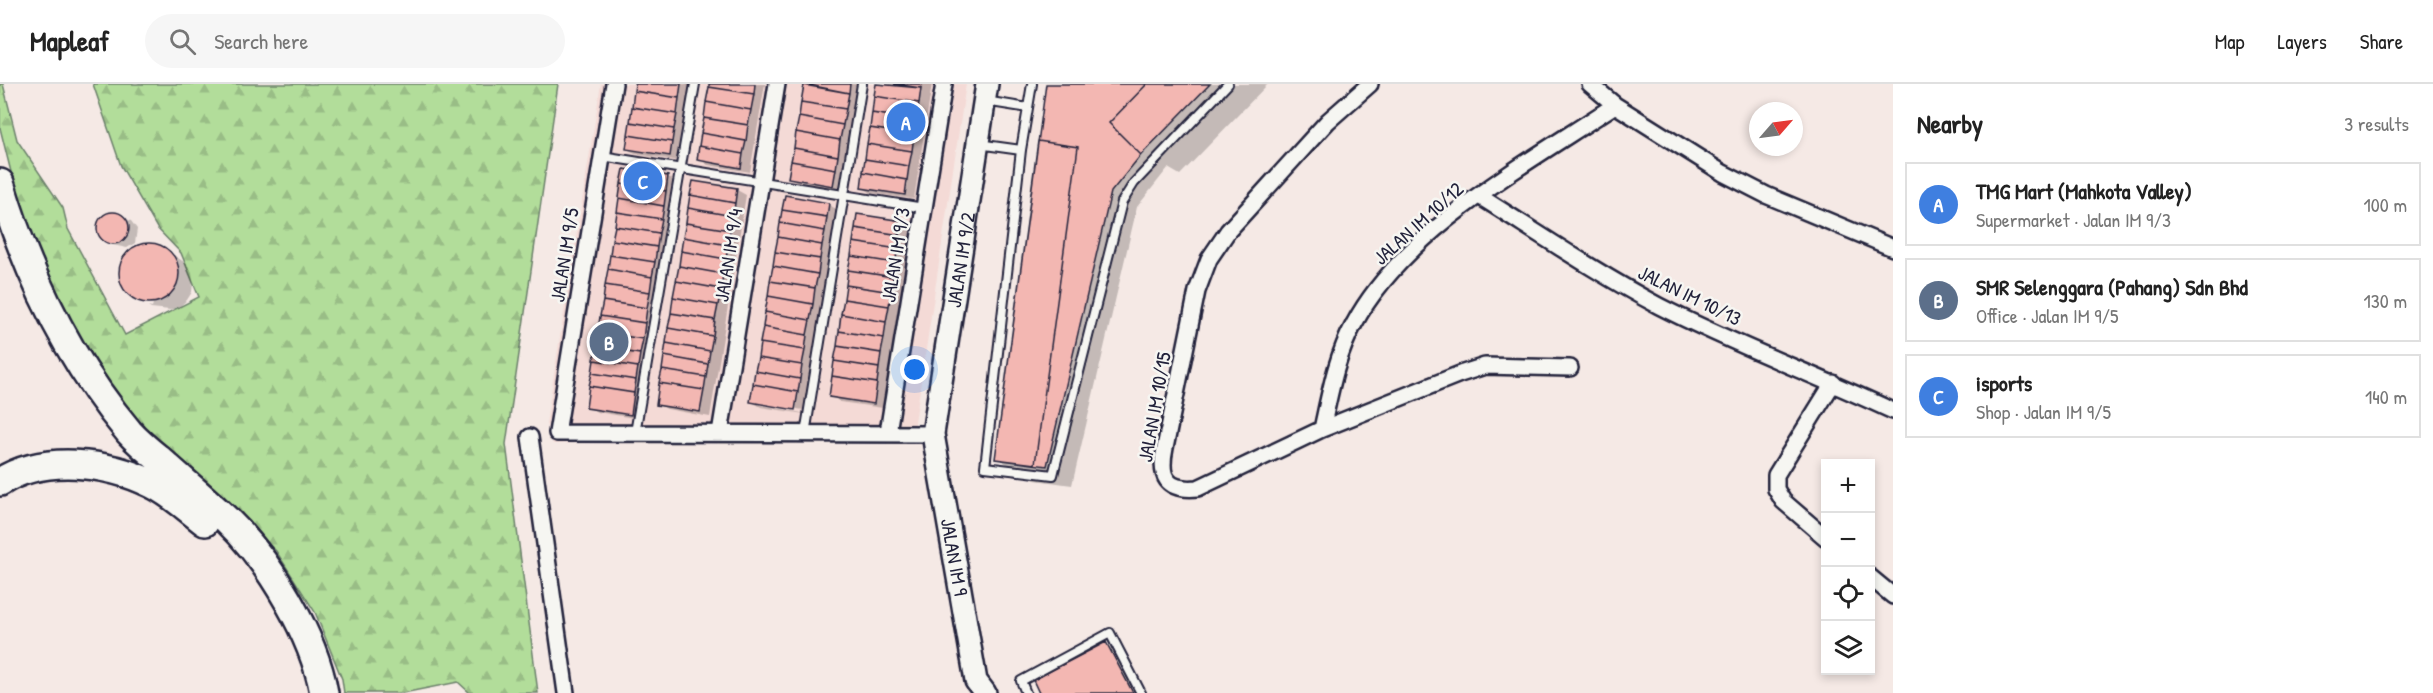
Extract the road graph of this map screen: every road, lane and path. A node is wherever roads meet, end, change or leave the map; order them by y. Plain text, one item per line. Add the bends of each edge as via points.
1 (614, 84) edge
2 (695, 84) edge
3 (777, 84) edge
4 (862, 84) edge
5 (944, 84) edge
6 (1032, 84) edge
7 (1228, 84) edge
8 (1370, 84) edge
9 (1590, 84) edge
10 (985, 92) edge
11 (1615, 105) junction
12 (1028, 108) junction
13 (978, 144) junction
14 (1021, 150) junction
15 (602, 156) junction
16 (681, 169) junction
17 (761, 181) junction
18 (0, 183) edge
19 (844, 195) junction
20 (1479, 196) junction
21 (924, 208) junction
22 (1893, 248) edge
23 (1570, 368) dead end
24 (1833, 383) junction
25 (1893, 411) edge
26 (1322, 429) junction
27 (888, 432) junction
28 (720, 433) junction
29 (635, 434) junction
30 (805, 434) junction
31 (933, 434) junction
32 (530, 437) dead end
33 (0, 482) edge
34 (1821, 534) edge
35 (1875, 581) edge
36 (1893, 596) edge
37 (978, 689) edge
38 (306, 693) edge
39 (324, 693) edge
40 (566, 693) edge
41 (1026, 693) edge
42 (1141, 693) edge

1 - 15 street, JALAN IM 9/5
2 - 16 lane
3 - 17 street, JALAN IM 9/4
4 - 19 lane
5 - 21 street, JALAN IM 9/3
6 - 12 lane
7 - 14 lane via 1134,183 1122,202 1053,475 985,467
8 - 26 street, JALAN IM 10/15 via 1328,121 1228,231 1209,259 1197,291 1161,466 1173,485 1184,490 1198,488
9 - 11 street
10 - 12 lane
10 - 13 street, JALAN IM 9/2
11 - 20 street, JALAN IM 10/12
11 - 22 street via 1723,173
12 - 14 lane
13 - 14 lane
13 - 31 street, JALAN IM 9/2
15 - 16 lane
15 - 29 street, JALAN IM 9/5 via 557,433
16 - 17 lane
16 - 29 lane
17 - 19 lane
17 - 28 street, JALAN IM 9/4
18 - 39 highway via 11,220 47,305 81,369 130,434 229,522 270,572 301,625
19 - 21 lane
19 - 30 lane
20 - 24 street, JALAN IM 10/13 via 1659,305
20 - 26 street, JALAN IM 10/12 via 1435,230 1377,288 1353,324 1336,364
21 - 27 street, JALAN IM 9/3
23 - 26 street, JALAN IM 10/15 via 1485,366
24 - 25 street, JALAN IM 10/13
24 - 34 street via 1776,475 1776,489 1783,501
27 - 30 street
27 - 31 street
28 - 29 street
28 - 30 street
31 - 37 street, JALAN IM 9
32 - 40 street
33 - 38 highway via 11,475 50,465 86,465 123,472 154,484 217,532 248,568 298,659
35 - 36 street
41 - 42 lane via 1021,681 1110,633

